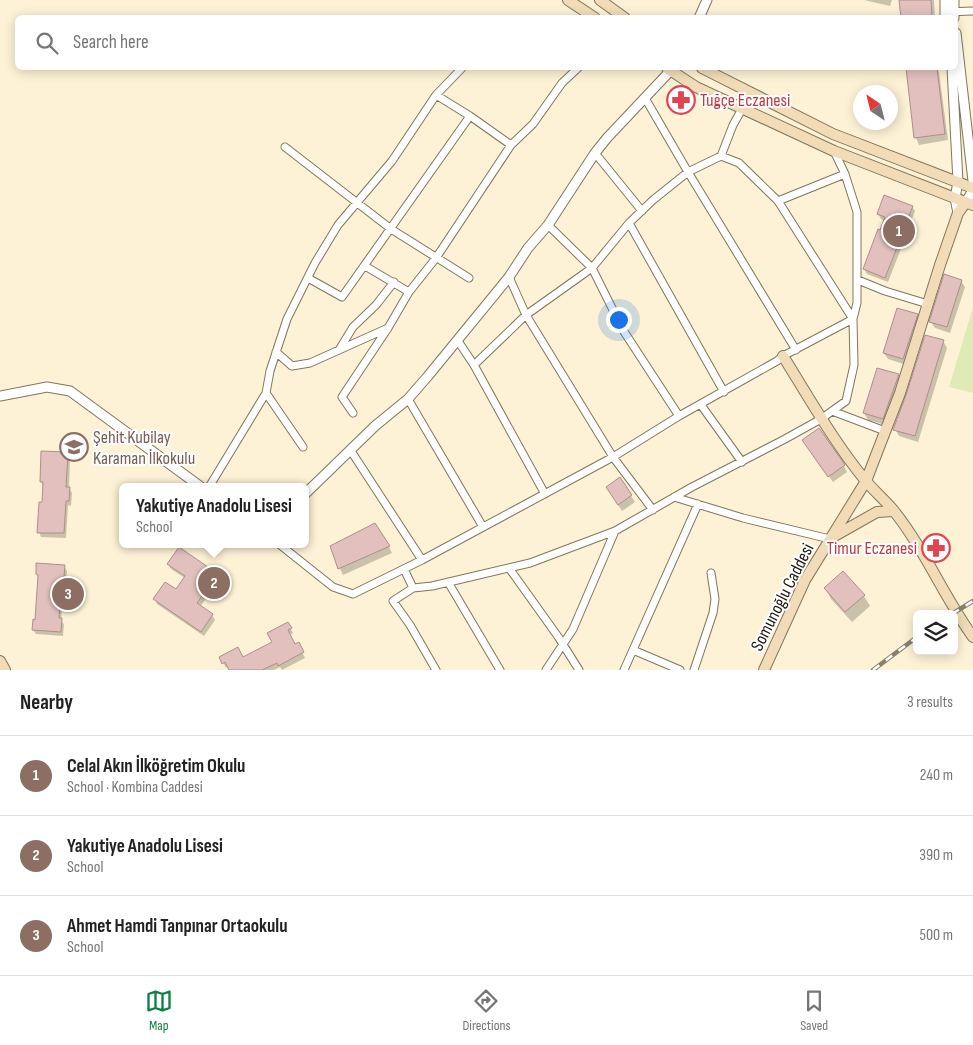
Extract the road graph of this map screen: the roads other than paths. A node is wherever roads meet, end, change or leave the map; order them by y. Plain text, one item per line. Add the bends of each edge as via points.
1 (568, 0) edge
2 (600, 0) edge
3 (707, 0) edge
4 (945, 0) edge
5 (954, 0) edge
6 (973, 11) edge
7 (590, 15) edge
8 (617, 15) edge
9 (700, 15) edge
10 (949, 15) edge
11 (958, 50) edge
12 (460, 70) edge
13 (576, 70) edge
14 (669, 70) edge
15 (671, 70) edge
16 (706, 70) edge
17 (952, 70) edge
18 (436, 95) junction
19 (645, 98) junction
20 (742, 109) junction
21 (470, 116) junction
22 (512, 146) junction
23 (285, 147) dead end
24 (834, 151) junction
25 (595, 153) junction
26 (721, 156) junction
27 (688, 172) junction
28 (845, 174) junction
29 (973, 181) edge
30 (958, 182) junction
31 (973, 189) edge
32 (954, 198) junction
33 (778, 201) junction
34 (356, 203) junction
35 (970, 204) edge
36 (642, 210) junction
37 (958, 213) junction
38 (630, 223) junction
39 (548, 225) junction
40 (391, 229) junction
41 (436, 258) junction
42 (365, 266) junction
43 (592, 268) junction
44 (509, 277) junction
45 (308, 278) junction
46 (469, 278) dead end
47 (858, 280) junction
48 (394, 282) junction
49 (409, 292) junction
50 (928, 304) junction
51 (526, 315) junction
52 (853, 319) junction
53 (388, 328) junction
54 (458, 341) junction
55 (339, 350) junction
56 (796, 350) junction
57 (276, 352) junction
58 (783, 356) junction
59 (474, 365) junction
60 (724, 392) junction
61 (266, 393) junction
62 (0, 396) edge
63 (408, 399) junction
64 (701, 405) junction
65 (832, 411) junction
66 (354, 413) dead end
67 (679, 416) junction
68 (821, 419) junction
69 (885, 431) junction
70 (303, 447) dead end
71 (351, 450) junction
72 (613, 458) junction
73 (742, 462) junction
74 (866, 481) junction
75 (196, 483) edge
76 (211, 483) edge
77 (309, 490) edge
78 (546, 494) junction
79 (674, 497) junction
80 (698, 504) junction
81 (653, 510) junction
82 (894, 511) junction
83 (483, 527) junction
84 (615, 531) junction
85 (830, 539) junction
86 (284, 548) edge
87 (422, 560) junction
88 (509, 568) junction
89 (404, 569) junction
90 (710, 573) dead end
91 (448, 582) junction
92 (413, 588) junction
93 (973, 637) edge
94 (563, 646) junction
95 (633, 650) junction
96 (0, 661) edge
97 (5, 670) edge
98 (436, 670) edge
99 (500, 670) edge
100 (546, 670) edge
101 (578, 670) edge
102 (624, 670) edge
103 (680, 670) edge
104 (694, 670) edge
105 (764, 670) edge

1 - 7 main road
2 - 8 main road
3 - 9 street
4 - 10 street
5 - 10 street
6 - 10 street
11 - 29 street
12 - 18 street
13 - 22 street
14 - 19 street
15 - 20 main road via 696,87
16 - 30 main road via 833,134
17 - 30 street
18 - 21 street
18 - 34 street via 392,161
19 - 25 street
19 - 27 street
20 - 24 main road
20 - 26 street
21 - 22 street
21 - 40 street
22 - 41 street
23 - 34 street
24 - 28 street
24 - 32 main road
25 - 36 street
25 - 39 street
26 - 27 street
26 - 33 street via 739,163
27 - 36 street
27 - 56 street
28 - 33 street
28 - 47 street via 857,212
30 - 31 main road
30 - 32 street
31 - 35 street
32 - 35 main road
32 - 37 street
33 - 52 street
34 - 40 street
34 - 45 street via 338,225
35 - 37 main road, Somunoğlu Caddesi
36 - 38 street
37 - 50 main road, Somunoğlu Caddesi
38 - 43 street
38 - 60 street
39 - 43 street
39 - 44 street
40 - 41 street
40 - 42 street
41 - 46 street
41 - 49 street
42 - 45 street via 342,297
42 - 48 street
43 - 51 street
43 - 67 street via 623,330
44 - 51 street
44 - 54 street
45 - 57 street via 287,320
47 - 50 street
47 - 52 street via 858,303
48 - 49 street
48 - 55 street via 353,327
49 - 53 street
50 - 69 main road, Somunoğlu Caddesi
51 - 59 street
51 - 72 street
52 - 56 street
52 - 65 street via 854,365 846,401
53 - 55 street
53 - 66 street via 342,397
54 - 59 street
54 - 63 street
55 - 57 street via 310,363 292,366
56 - 58 street
57 - 61 street
58 - 60 street
58 - 68 main road
59 - 78 street
60 - 64 street
61 - 70 street
61 - 76 street
62 - 75 street via 47,387 70,391
63 - 71 street
63 - 83 street
64 - 67 street
64 - 73 street
65 - 68 street
65 - 69 street
67 - 72 street
68 - 73 street
68 - 74 main road
69 - 74 main road, Somunoğlu Caddesi
71 - 77 street
71 - 87 street
72 - 78 street
72 - 81 street
73 - 79 street
74 - 82 main road
74 - 85 main road, Somunoğlu Caddesi
78 - 83 street
79 - 80 street
79 - 81 street
80 - 85 street
80 - 95 street
81 - 84 street
82 - 85 main road via 878,512
82 - 93 main road
83 - 87 street
84 - 88 street
84 - 94 street via 574,630
85 - 105 main road, Somunoğlu Caddesi via 805,580
86 - 89 street via 333,588 353,594
87 - 89 street
88 - 91 street
88 - 94 street
89 - 92 street
90 - 104 street via 715,598 713,613
91 - 92 street
91 - 99 street
92 - 98 street via 393,601
94 - 100 street
94 - 101 street
95 - 102 street
95 - 103 street
96 - 97 main road

